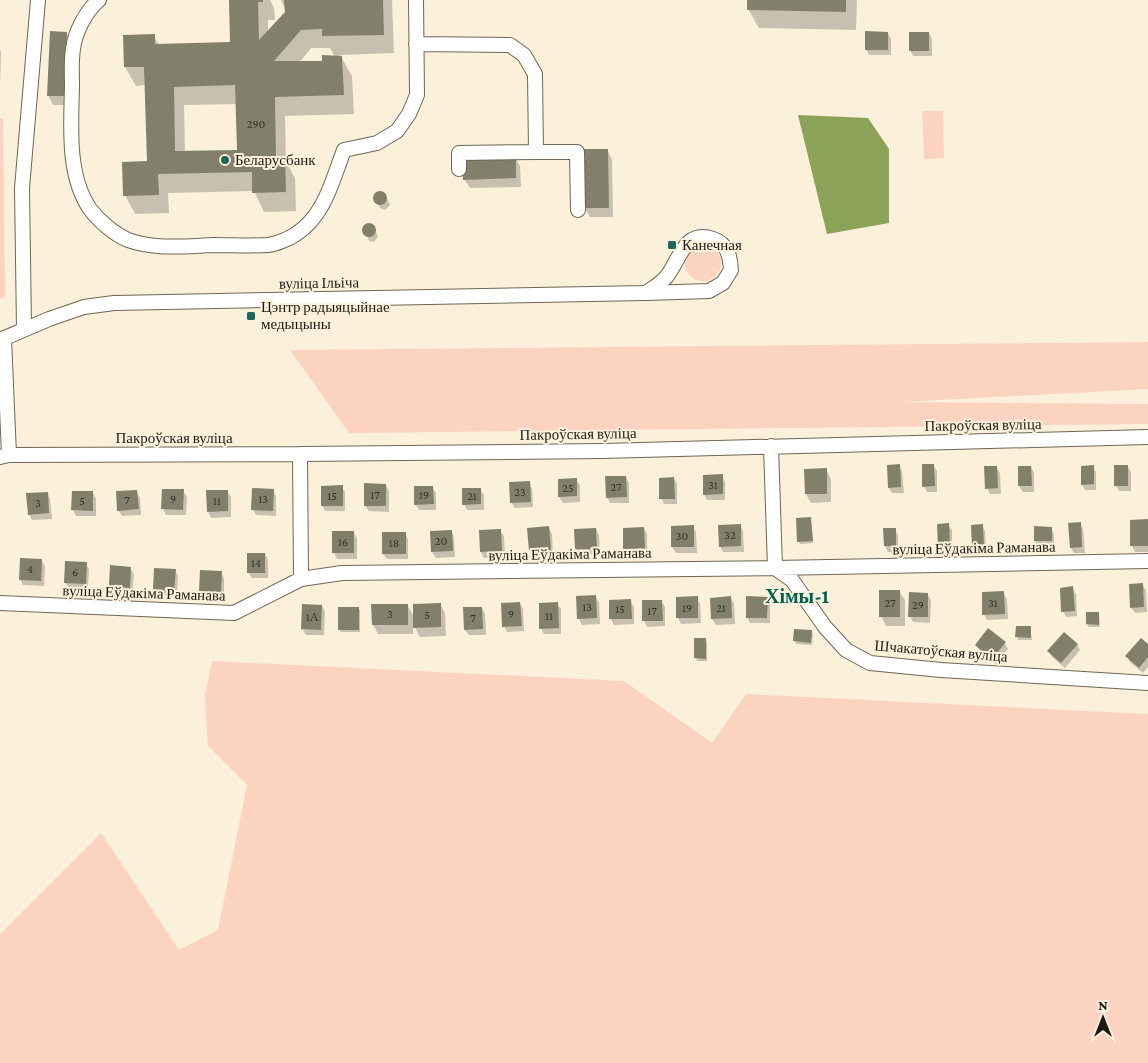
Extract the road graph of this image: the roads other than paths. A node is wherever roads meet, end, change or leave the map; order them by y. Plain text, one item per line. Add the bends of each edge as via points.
1 (38, 0) edge
2 (99, 0) edge
3 (416, 0) edge
4 (416, 44) junction
5 (536, 152) junction
6 (460, 169) dead end
7 (578, 210) dead end
8 (646, 293) junction
9 (24, 329) junction
10 (2, 339) edge
11 (1148, 437) edge
12 (771, 446) junction
13 (300, 454) junction
14 (4, 456) edge
15 (1148, 561) edge
16 (775, 568) junction
17 (301, 579) junction
18 (0, 603) edge
19 (1148, 683) edge

1 - 9 street via 22,188
2 - 4 street via 80,26 72,48 73,166 90,209 126,240 148,246 270,245 295,235 315,217 330,192 344,150 377,143 396,131 409,114 417,95
3 - 4 street
4 - 5 street via 510,45 524,55 534,74
5 - 6 street via 460,153
5 - 7 street via 577,152
8 - 8 street, вуліца Ільіча via 709,291 723,283 731,270 730,255 721,242 706,236 691,240 680,250 666,277
8 - 9 street, вуліца Ільіча via 114,303 84,307
9 - 10 street, вуліца Ільіча
10 - 14 street, Пакроўская вуліца
11 - 12 street, Пакроўская вуліца
12 - 13 street, Пакроўская вуліца
12 - 16 street
13 - 14 street, Пакроўская вуліца
13 - 17 street
15 - 16 street, вуліца Еўдакіма Раманава
16 - 17 street, вуліца Еўдакіма Раманава via 342,574
16 - 19 street, Шчакатоўская вуліца via 792,580 824,627 846,650 870,663
17 - 18 street, вуліца Еўдакіма Раманава via 234,613

